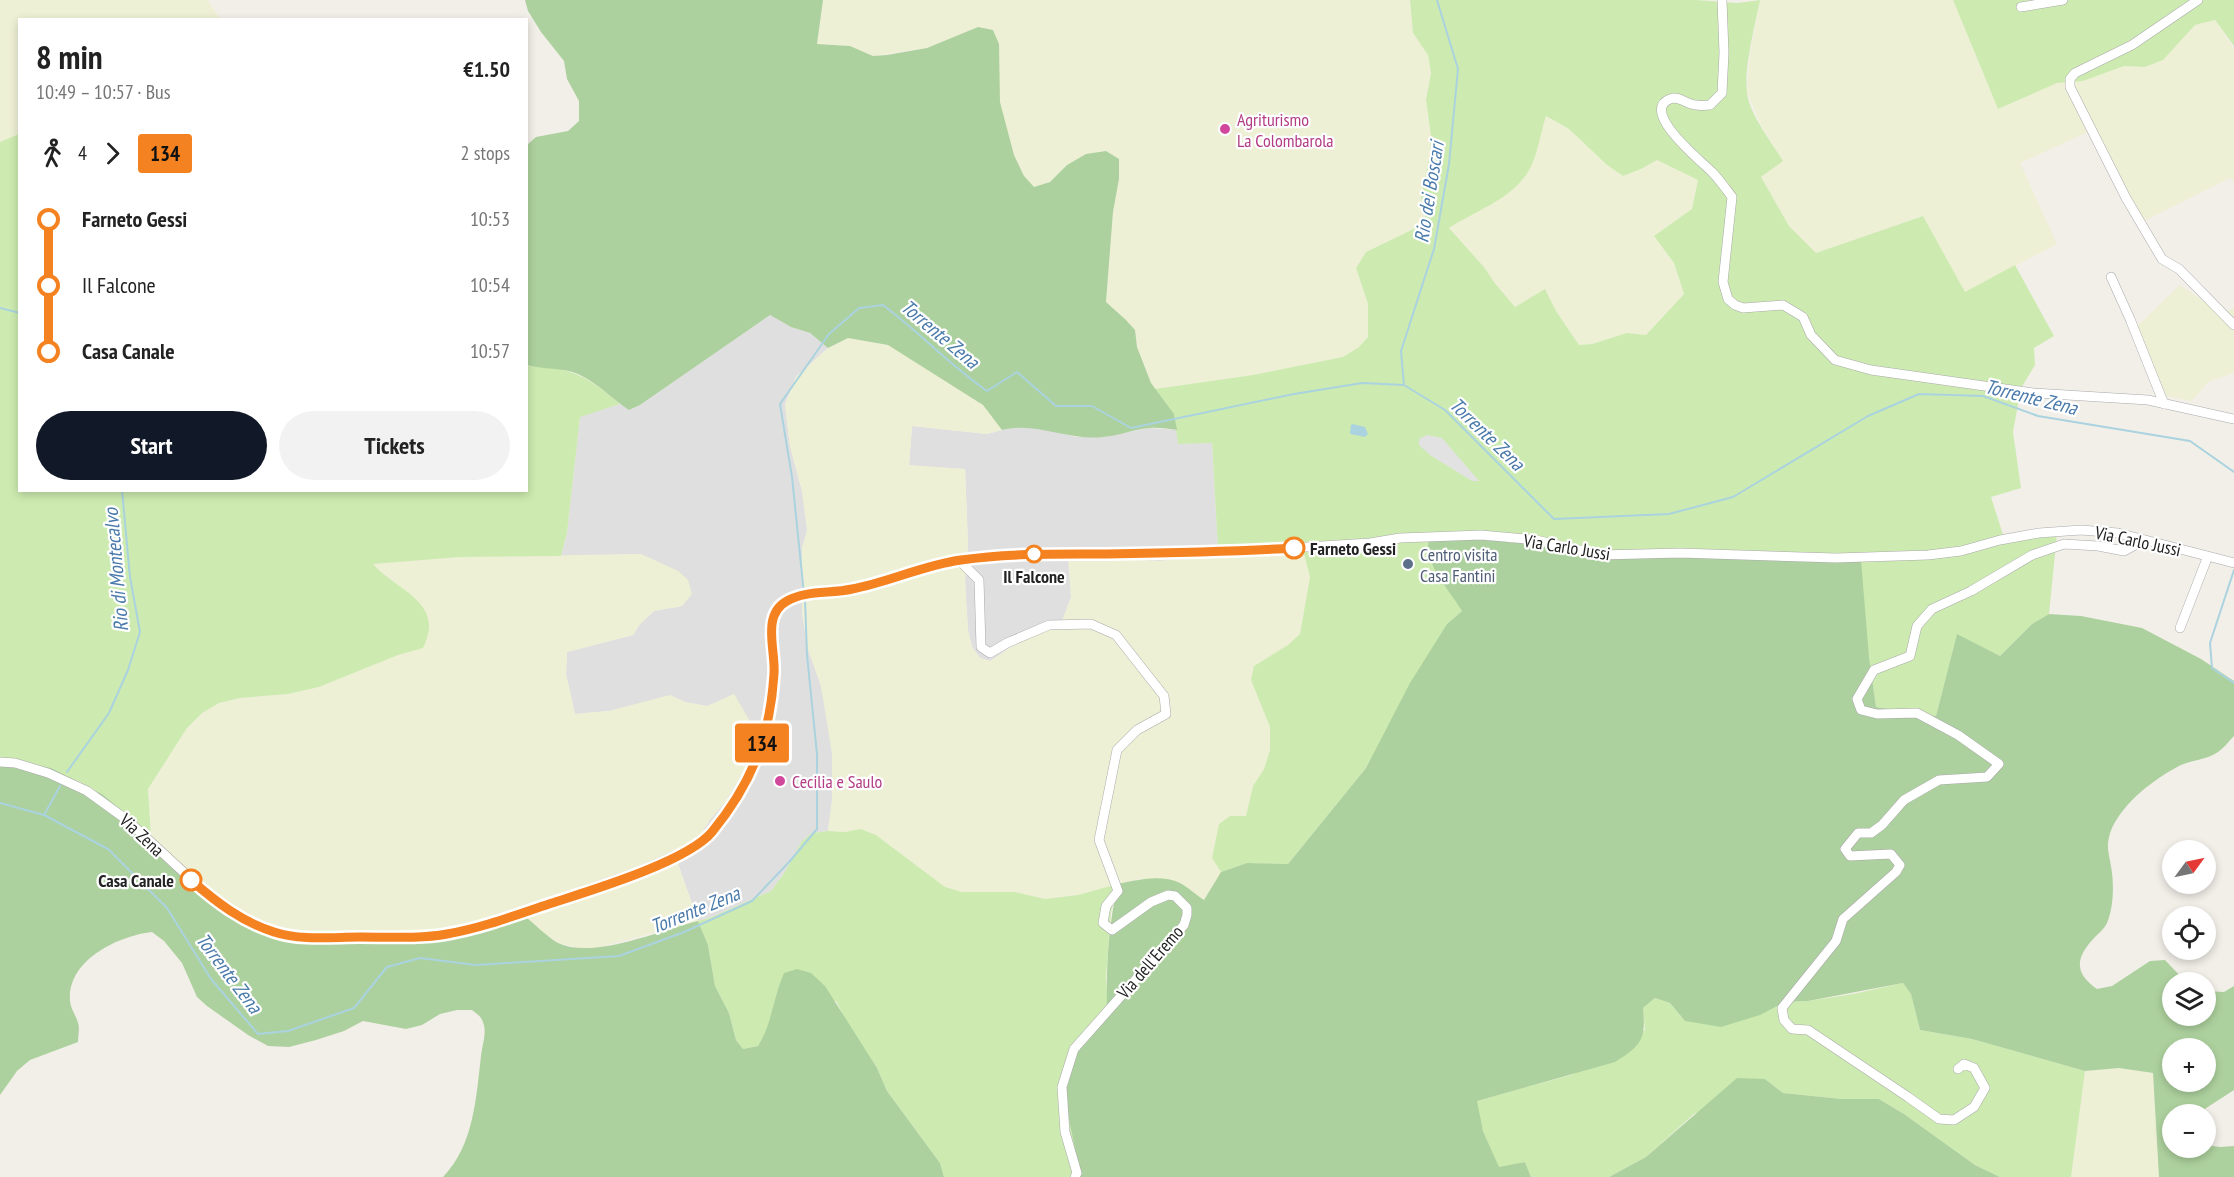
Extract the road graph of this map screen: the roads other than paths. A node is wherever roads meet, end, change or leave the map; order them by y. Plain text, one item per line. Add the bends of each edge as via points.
1 (1722, 0) edge
2 (2063, 0) edge
3 (2198, 0) edge
4 (2021, 7) dead end
5 (2111, 277) dead end
6 (2234, 325) edge
7 (2164, 404) junction
8 (2234, 419) edge
9 (2144, 540) junction
10 (959, 560) junction
11 (2206, 561) dead end
12 (2234, 563) edge
13 (827, 593) joint
14 (2180, 628) dead end
15 (0, 762) edge
16 (1958, 1069) dead end
17 (1075, 1177) edge

1 - 7 street via 1722,93 1710,105 1669,99 1660,114 1732,197 1723,282 1735,305 1743,308 1783,304 1803,317 1811,335 1835,360 1871,370 2034,393
2 - 4 street
3 - 6 street via 2133,45 2075,73 2070,87 2162,260 2179,269
5 - 7 street
7 - 8 street
9 - 10 street, Via Carlo Jussi via 2081,530 2039,533 1928,555 1836,558 1680,553 1601,555 1536,540 1481,535 1257,550 1027,554
9 - 12 street, Via Carlo Jussi
9 - 16 street via 2124,551 2064,544 2032,555 1932,609 1917,626 1910,656 1874,670 1857,699 1861,710 1877,714 1917,713 1999,764 1987,777 1939,780 1904,800 1871,833 1858,833 1845,849 1850,856 1891,854 1900,865 1843,919 1836,941 1782,1008 1784,1020 1792,1029 1808,1030 1939,1119 1954,1120 1974,1107 1985,1089 1974,1068 1964,1064
10 - 13 street, Via Carlo Jussi via 852,590
10 - 17 street, Via dell'Eremo via 979,580 981,647 990,653 1049,625 1091,624 1116,635 1164,696 1166,714 1137,730 1117,750 1099,840 1118,891 1106,906 1103,923 1112,930 1151,902 1168,895 1181,900 1187,915 1178,933 1074,1049 1062,1087 1065,1132
11 - 14 street
13 - 15 street, Via Zena via 799,596 775,610 771,626 775,663 772,706 759,757 746,785 710,835 685,852 628,876 502,920 446,934 308,937 276,933 218,904 127,820 87,791 48,772

